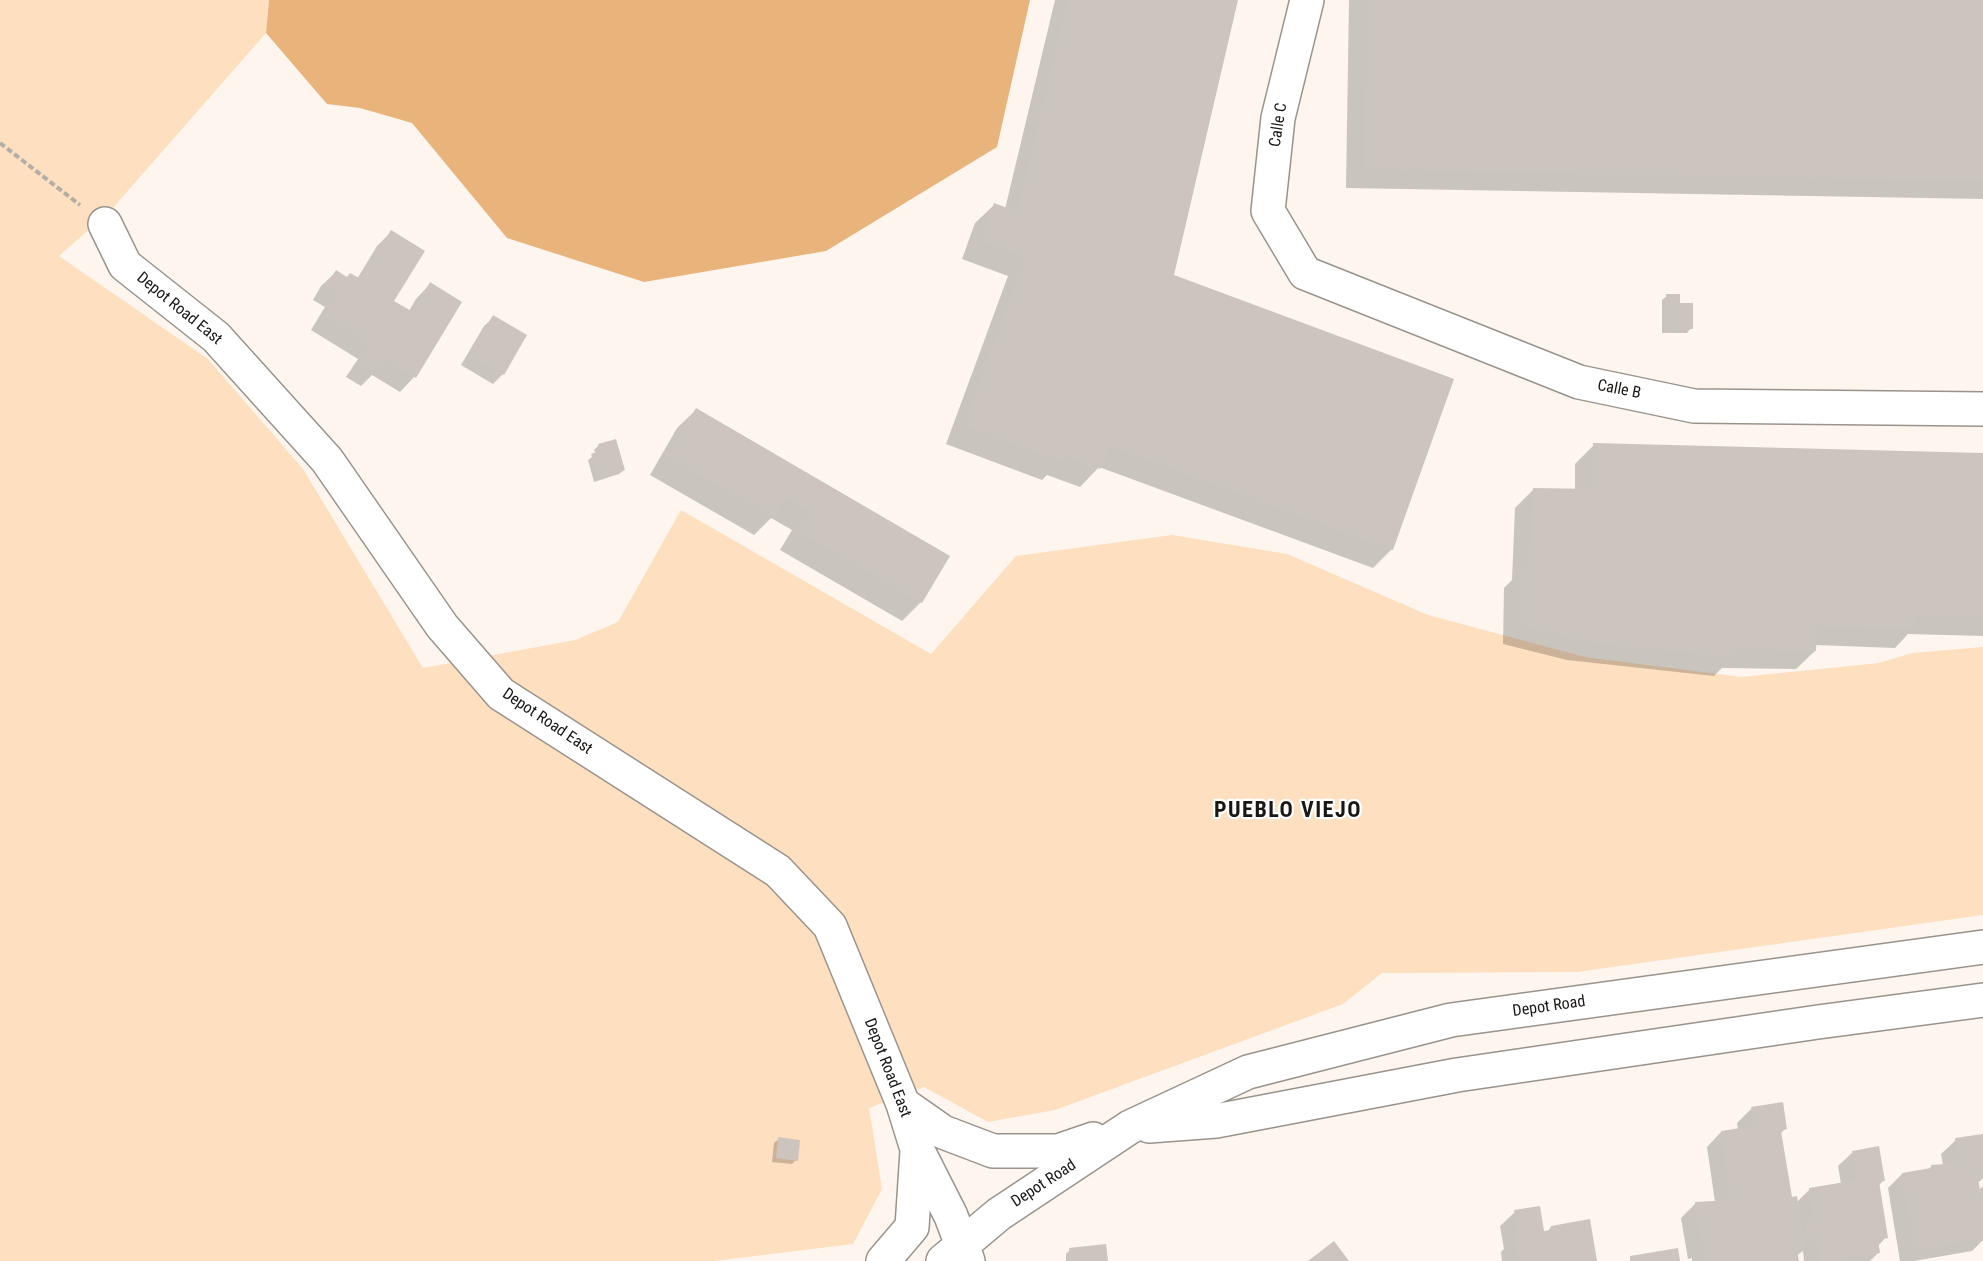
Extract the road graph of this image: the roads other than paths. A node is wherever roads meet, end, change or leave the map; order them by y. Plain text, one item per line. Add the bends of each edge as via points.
1 (1307, 0) edge
2 (105, 225) road end
3 (1290, 247) joint
4 (1983, 409) edge
5 (1983, 947) edge
6 (1983, 1000) edge
7 (903, 1104) junction
8 (1130, 1127) junction
9 (917, 1149) junction
10 (958, 1256) edge
11 (884, 1261) edge

1 - 3 street, Calle C via 1278,118 1268,211
2 - 7 street, Depot Road East via 125,266 216,337 327,460 442,626 501,694 778,871 830,926
3 - 4 street, Calle B via 1305,273 1579,382 1694,406
5 - 8 street, Depot Road via 1451,1020 1248,1072
6 - 8 street, Depot Road via 1457,1075 1216,1121
7 - 8 street via 943,1132 993,1151 1058,1151
7 - 9 street, Depot Road East
8 - 10 street, Depot Road via 999,1214
9 - 10 street, Depot Road East via 951,1216
9 - 11 street via 912,1227

